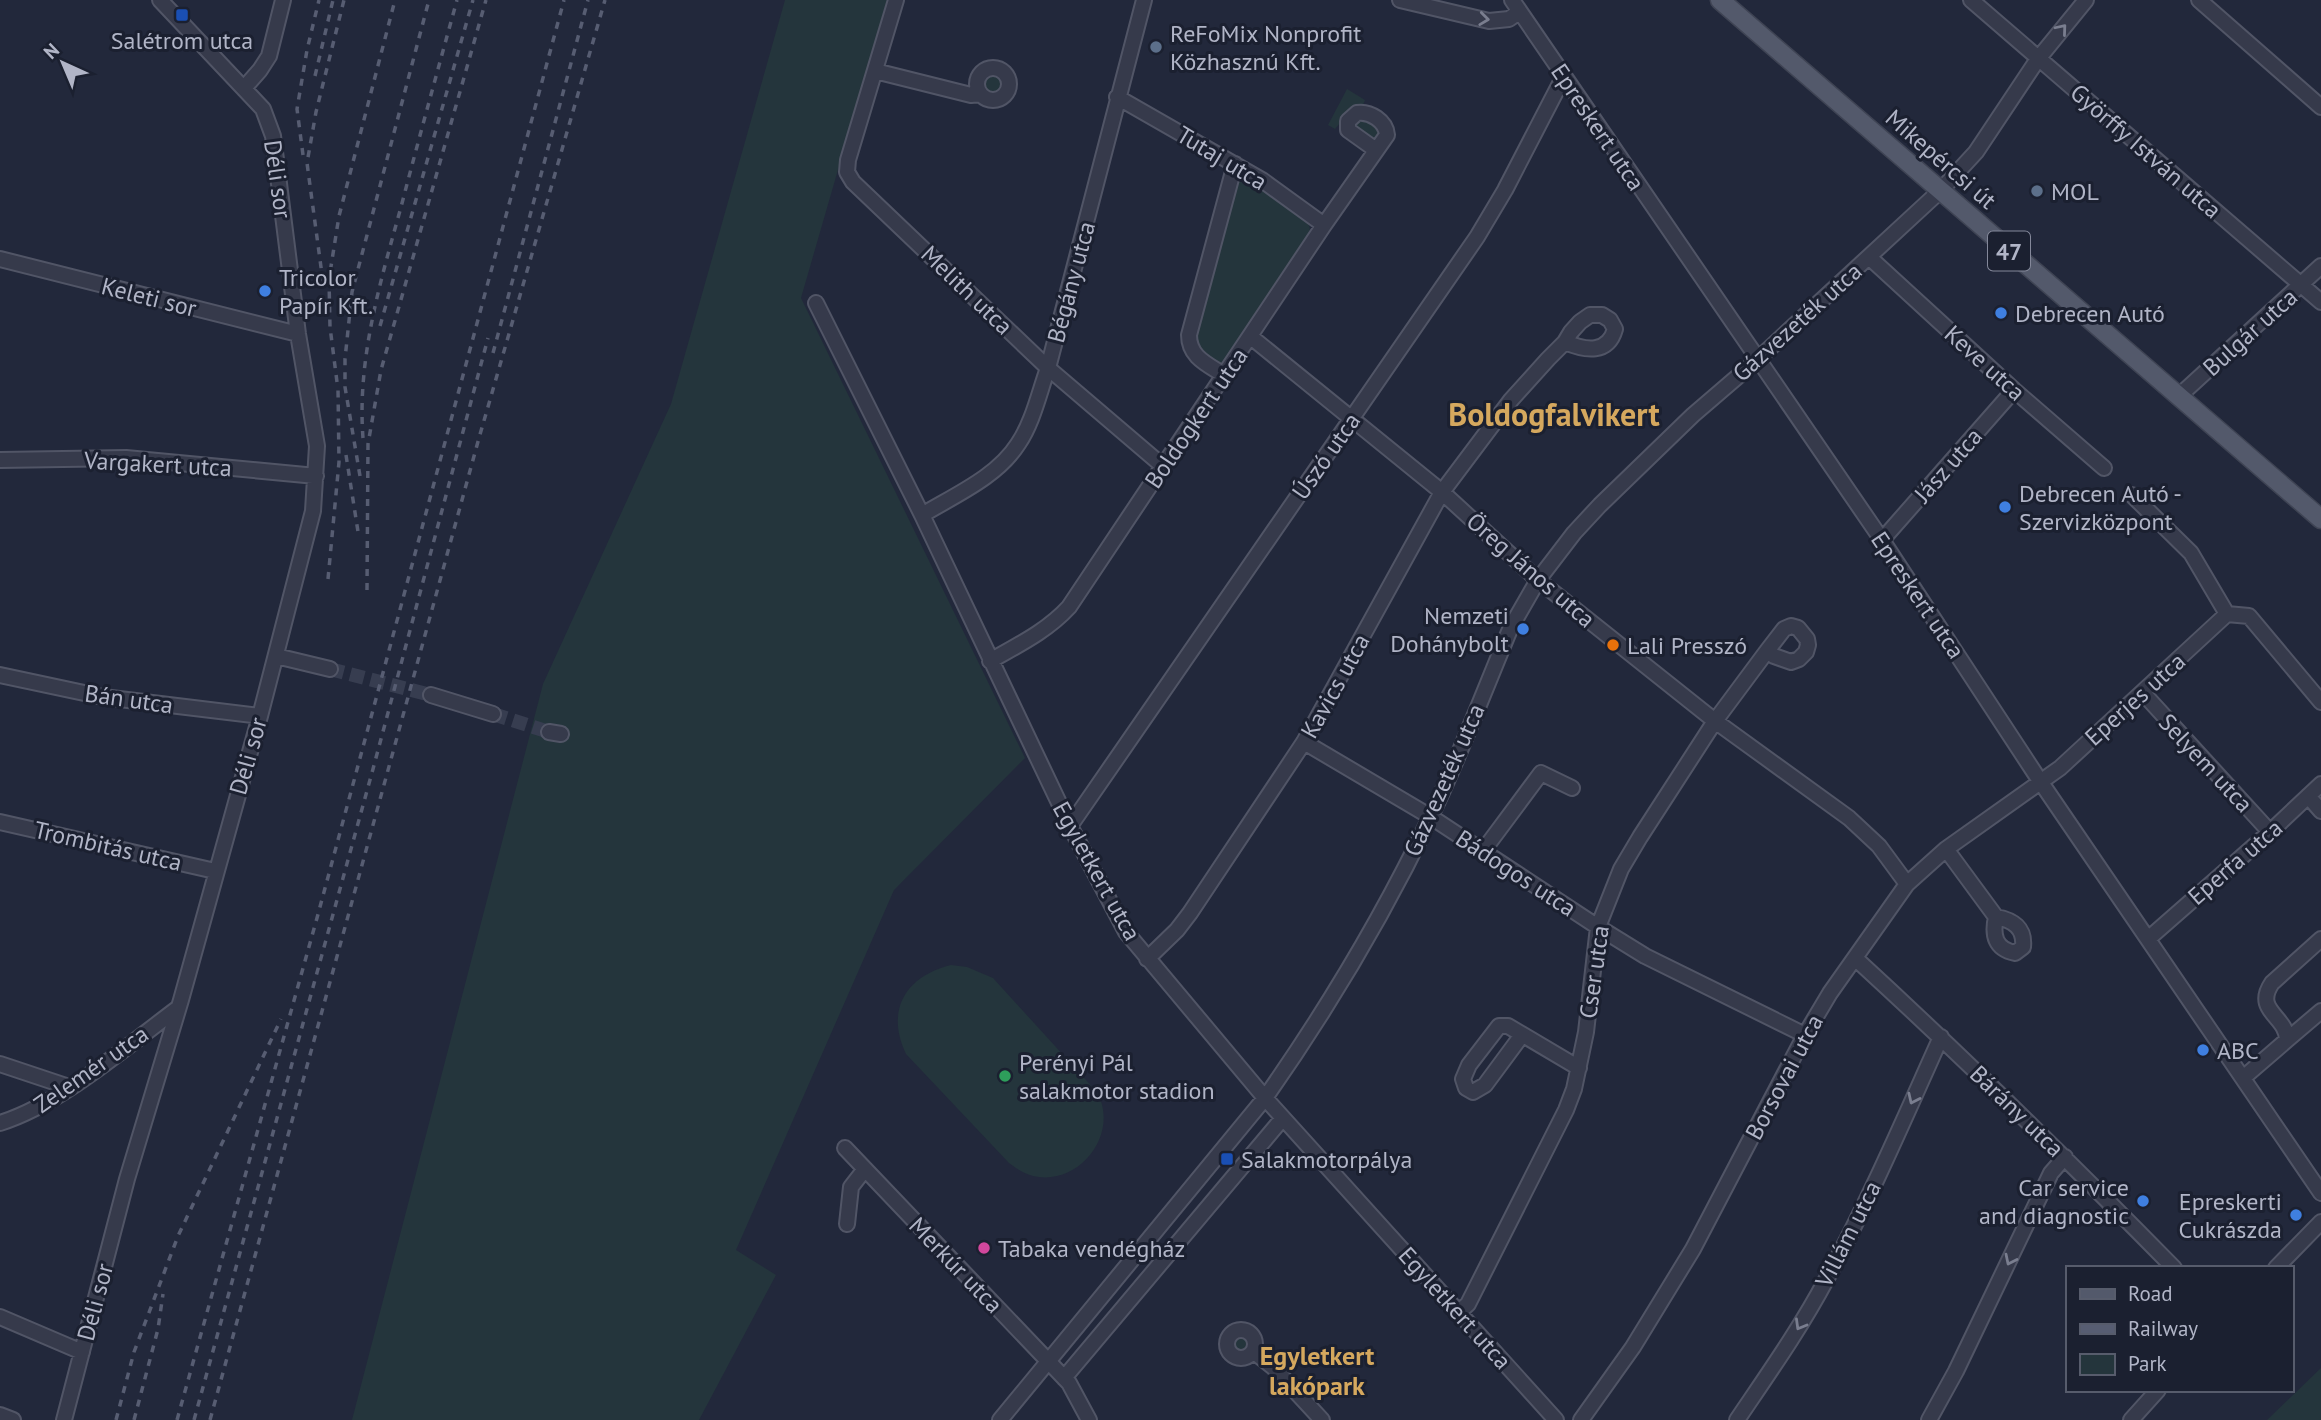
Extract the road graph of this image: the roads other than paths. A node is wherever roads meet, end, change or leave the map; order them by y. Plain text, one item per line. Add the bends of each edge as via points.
1 (160, 0) edge
2 (283, 0) edge
3 (896, 0) edge
4 (1143, 0) edge
5 (1400, 0) edge
6 (1720, 0) edge
7 (1971, 0) edge
8 (2086, 0) edge
9 (2199, 0) edge
10 (1515, 6) edge
11 (2038, 59) junction
12 (875, 71) junction
13 (1563, 76) junction
14 (244, 87) junction
15 (980, 94) dead end
16 (1117, 97) junction
17 (2321, 107) edge
18 (1376, 150) dead end
19 (1235, 164) junction
20 (1941, 190) junction
21 (1324, 225) junction
22 (1869, 257) junction
23 (0, 259) edge
24 (2321, 266) edge
25 (2301, 285) junction
26 (2321, 302) edge
27 (816, 303) dead end
28 (298, 334) junction
29 (1251, 337) junction
30 (1565, 342) dead end
31 (1757, 360) junction
32 (1048, 368) junction
33 (1224, 375) junction
34 (2014, 390) junction
35 (2178, 397) junction
36 (1352, 418) junction
37 (0, 460) edge
38 (1164, 467) junction
39 (2104, 467) dead end
40 (316, 476) junction
41 (1442, 492) junction
42 (2132, 495) dead end
43 (922, 515) junction
44 (2321, 519) edge
45 (1882, 540) junction
46 (1538, 580) junction
47 (2227, 614) junction
48 (1767, 651) dead end
49 (276, 656) junction
50 (990, 661) junction
51 (330, 669) tunnel mouth
52 (0, 675) edge
53 (2143, 693) junction
54 (432, 695) tunnel mouth
55 (2321, 702) edge
56 (493, 715) tunnel mouth
57 (260, 716) junction
58 (1715, 721) junction
59 (1304, 742) junction
60 (2040, 781) junction
61 (2321, 784) edge
62 (1572, 788) dead end
63 (2308, 796) junction
64 (2321, 811) edge
65 (1431, 817) junction
66 (0, 822) edge
67 (1070, 825) junction
68 (2270, 832) junction
69 (1946, 849) junction
70 (1483, 851) junction
71 (215, 871) junction
72 (1907, 884) junction
73 (1996, 917) dead end
74 (1598, 927) junction
75 (2148, 939) junction
76 (2321, 939) edge
77 (1855, 958) junction
78 (1147, 959) junction
79 (178, 1007) junction
80 (2321, 1011) edge
81 (1805, 1035) junction
82 (1941, 1037) junction
83 (1519, 1039) dead end
84 (2287, 1040) junction
85 (0, 1064) edge
86 (1579, 1068) junction
87 (2243, 1078) junction
88 (69, 1087) junction
89 (1265, 1098) junction
90 (1283, 1118) junction
91 (0, 1122) edge
92 (845, 1148) dead end
93 (2065, 1157) junction
94 (865, 1169) junction
95 (2321, 1193) edge
96 (2321, 1222) edge
97 (848, 1224) dead end
98 (2172, 1266) edge
99 (2278, 1266) edge
100 (1459, 1312) junction
101 (0, 1317) edge
102 (1253, 1351) dead end
103 (82, 1352) junction
104 (1047, 1360) junction
105 (1064, 1378) junction
106 (2156, 1392) edge
107 (0, 1415) edge
108 (13, 1420) edge
109 (64, 1420) edge
110 (1000, 1420) edge
111 (1088, 1420) edge
112 (1322, 1420) edge
113 (1556, 1420) edge
114 (1581, 1420) edge
115 (1737, 1420) edge
116 (1929, 1420) edge
117 (2131, 1420) edge

1 - 14 street
2 - 14 street via 269,56
3 - 12 street
4 - 16 street, Bégány utca
5 -> 10 street via 1489,22 1508,19
6 - 20 main road, Mikepércsi út / 47
7 - 11 street, Györffy István utca
11 -> 8 street, Gázvezeték utca
9 - 17 street
10 - 13 street, Epreskert utca
11 - 20 street, Gázvezeték utca via 1976,152
11 - 25 street, Györffy István utca
12 - 15 street
12 - 32 street, Melith utca via 848,160 852,182
13 - 31 street, Epreskert utca
13 - 36 street, Úszó utca via 1477,237
14 - 28 street, Déli sor via 263,109 273,136
16 - 19 street, Tutaj utca
16 - 32 street, Bégány utca
18 - 21 street, Boldogkert utca
19 - 21 street, Tutaj utca
19 - 33 street via 1189,335 1189,347 1197,358
20 - 22 street, Gázvezeték utca
20 - 35 main road, Mikepércsi út / 47
21 - 29 street, Boldogkert utca
22 - 31 street, Gázvezeték utca
22 - 34 street, Keve utca
23 - 28 street, Keleti sor
24 - 25 street, Bulgár utca
25 - 26 street, Györffy István utca
25 - 35 street, Bulgár utca
27 - 43 street, Egyletkert utca
28 - 40 street, Déli sor via 317,446
29 - 33 street, Boldogkert utca
29 - 36 street, Öreg János utca
30 - 41 street, Kavics utca via 1511,400
31 - 45 street, Epreskert utca
31 - 46 street, Gázvezeték utca via 1600,505
32 - 38 street, Melith utca
32 - 43 street, Bégány utca via 1018,445 982,479
33 - 38 street, Boldogkert utca
34 - 39 street, Keve utca
34 - 45 street, Jász utca
35 - 44 main road, Mikepércsi út / 47
36 - 41 street, Öreg János utca
36 - 67 street, Úszó utca
37 - 40 street, Vargakert utca via 125,458
38 - 50 street, Boldogkert utca via 1069,607 1056,621
40 - 49 street, Déli sor via 313,512
41 - 46 street, Öreg János utca
41 - 59 street, Kavics utca
42 - 47 street via 2191,553
43 - 50 street, Egyletkert utca
45 - 60 street, Epreskert utca
46 - 58 street, Öreg János utca
46 - 65 street, Gázvezeték utca via 1511,627
47 - 53 street, Eperjes utca
47 - 55 street via 2249,616
48 - 58 street, Cser utca
49 - 51 street
49 - 57 street, Déli sor
50 - 67 street, Egyletkert utca
52 - 57 street, Bán utca via 103,697
53 - 60 street, Eperjes utca
53 - 68 street, Selyem utca
54 - 56 street
57 - 71 street, Déli sor
58 - 72 street, Öreg János utca via 1849,818 1879,846
58 - 74 street, Cser utca via 1622,869
59 - 65 street, Bádogos utca
59 - 78 street, Kavics utca via 1190,913
60 - 69 street, Borsovai utca
60 - 75 street, Epreskert utca
61 - 63 street, Eperfa utca
62 - 70 street via 1541,773
63 - 64 street
63 - 68 street, Eperfa utca
65 - 70 street, Bádogos utca
65 - 89 street, Gázvezeték utca via 1302,1045
66 - 71 street, Trombitás utca
67 - 78 street, Egyletkert utca via 1116,917
68 - 75 street, Eperfa utca
69 - 72 street, Borsovai utca
69 - 73 street
70 - 74 street, Bádogos utca
71 - 79 street, Déli sor
72 - 77 street, Borsovai utca
74 - 81 street, Bádogos utca via 1645,956
74 - 86 street, Cser utca
75 - 87 street, Epreskert utca
76 - 84 street via 2267,990 2267,1006 2287,1032
77 - 81 street, Borsovai utca
77 - 82 street, Bárány utca
78 - 89 street, Egyletkert utca
79 - 88 street, Zelemér utca
79 - 103 street, Déli sor
80 - 84 street
81 - 114 street, Borsovai utca via 1669,1289
82 - 93 street, Bárány utca
82 -> 115 street, Villám utca via 1826,1280
83 - 86 street via 1485,1085 1473,1092 1466,1088 1462,1079 1469,1065 1499,1026 1508,1026
84 - 87 street
85 - 88 street
86 - 100 street, Cser utca via 1566,1110 1468,1304
87 - 95 street, Epreskert utca
88 - 91 street, Zelemér utca via 21,1116
89 - 90 street, Egyletkert utca
89 - 104 street, Gázvezeték utca
90 - 100 street, Egyletkert utca
90 - 105 street
92 - 94 street, Merkúr utca
93 - 98 street, Bárány utca
93 -> 116 street via 2051,1173
94 - 97 street via 851,1187
94 - 104 street, Merkúr utca
96 - 99 street
100 - 113 street, Egyletkert utca
101 - 103 street
102 - 112 street
103 - 109 street, Déli sor
104 - 105 street, Merkúr utca
104 - 110 street, Gázvezeték utca
105 - 111 street, Merkúr utca
106 - 117 street
107 - 108 street

